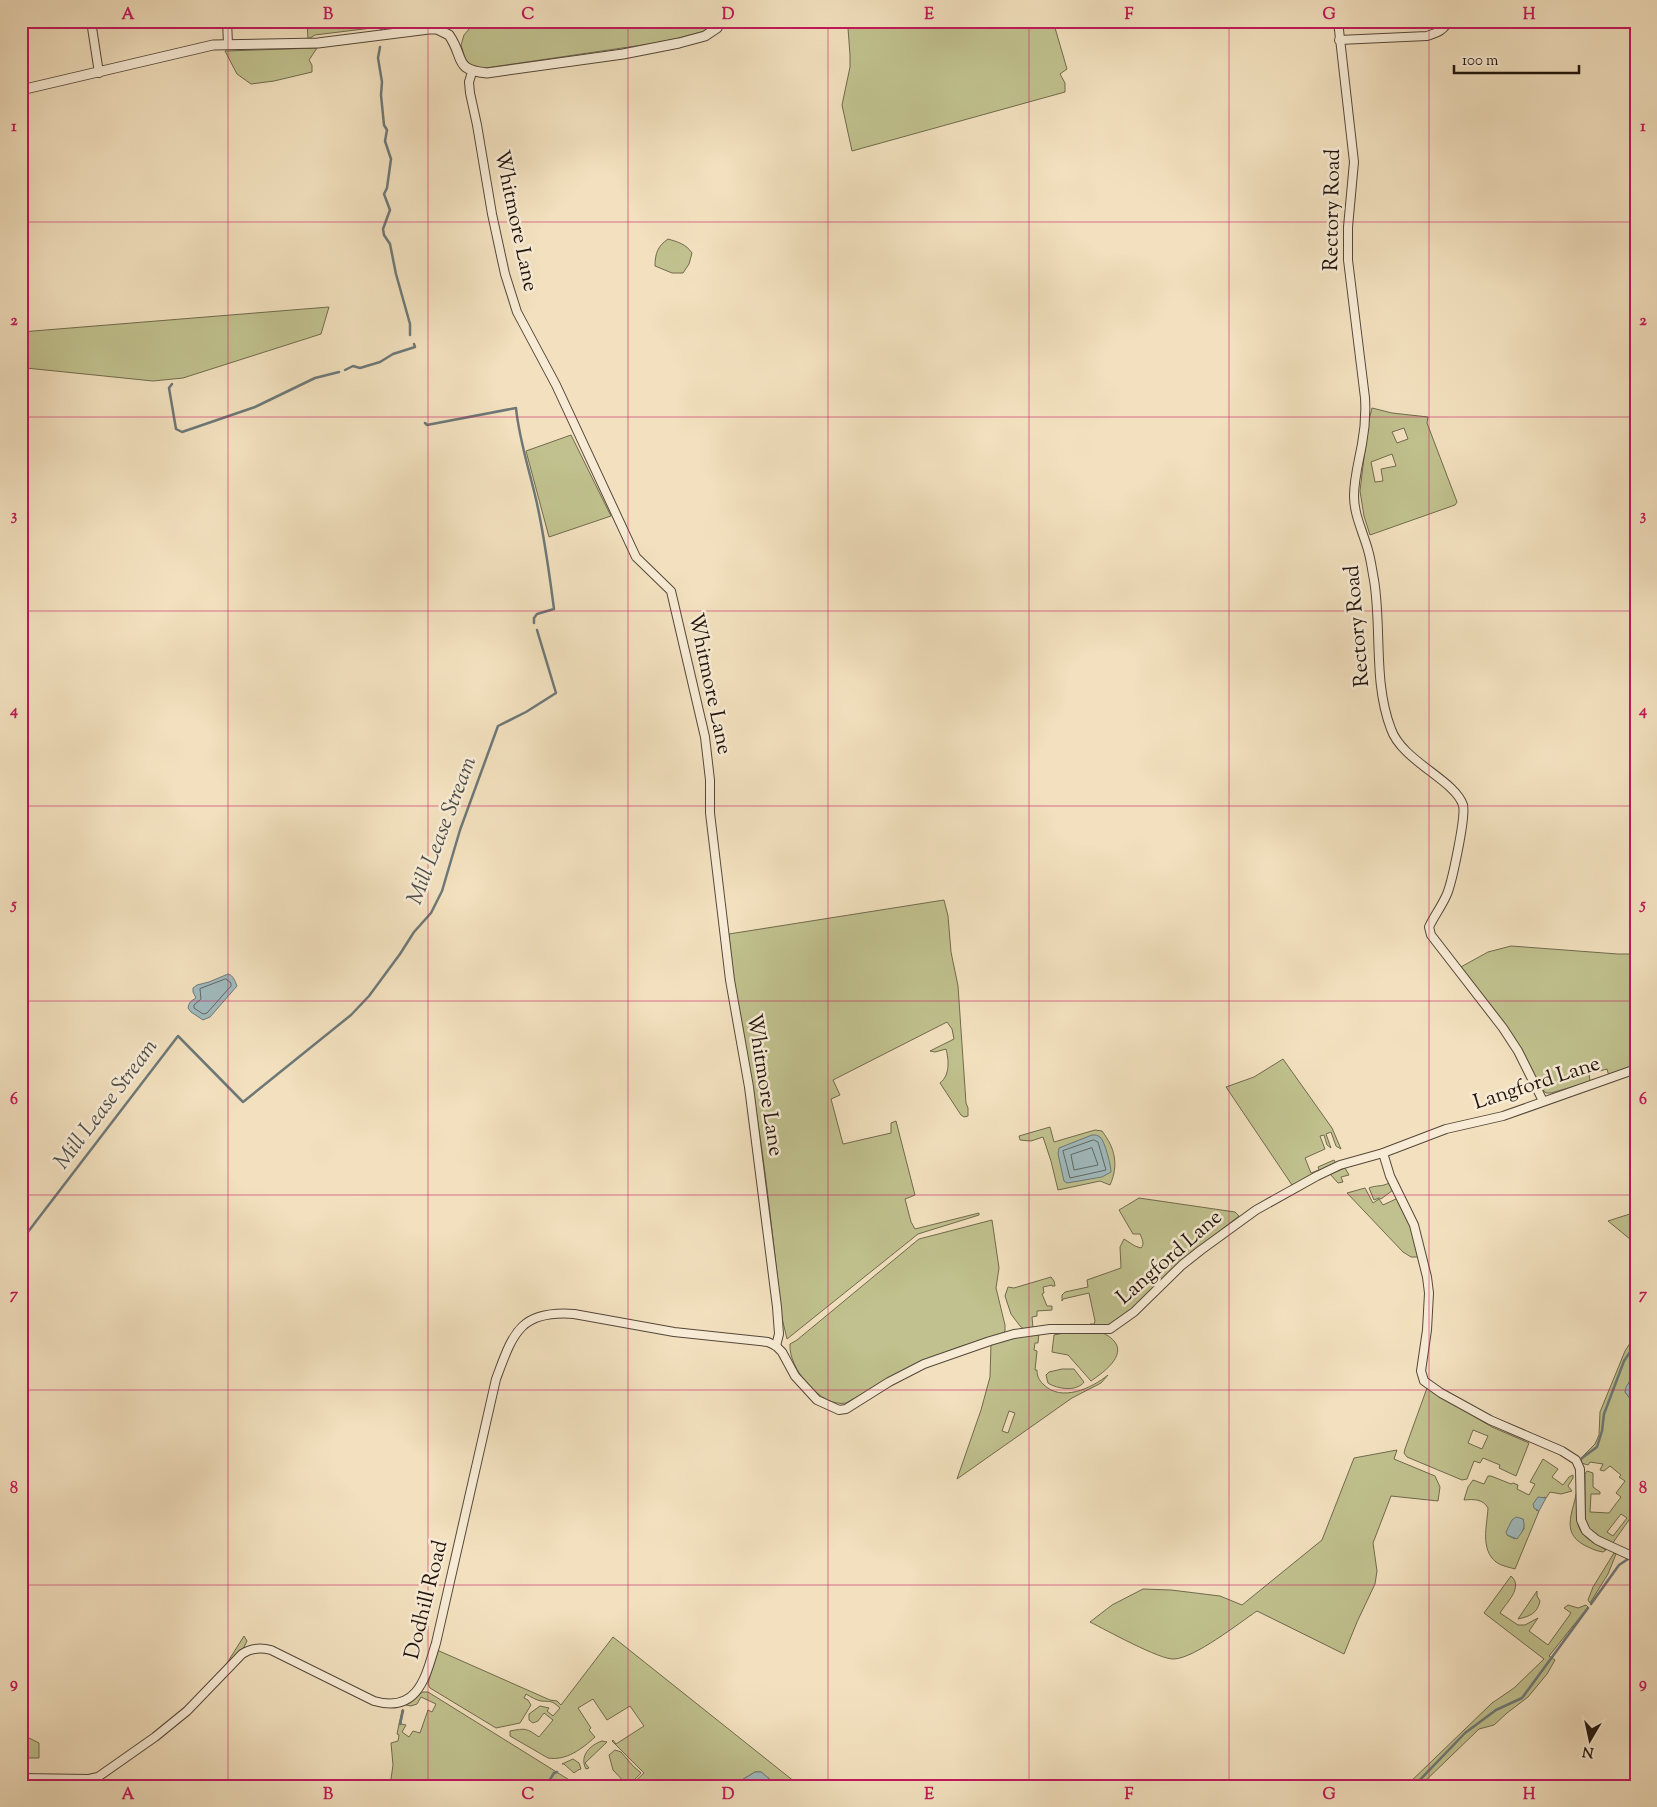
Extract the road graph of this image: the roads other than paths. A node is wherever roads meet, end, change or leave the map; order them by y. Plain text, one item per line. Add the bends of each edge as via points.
1 (91, 21) edge
2 (228, 21) edge
3 (721, 21) edge
4 (1338, 21) edge
5 (1448, 21) edge
6 (1339, 40) junction
7 (228, 44) junction
8 (99, 72) junction
9 (472, 72) junction
10 (21, 90) edge
11 (1636, 1070) edge
12 (1543, 1101) junction
13 (1382, 1153) junction
14 (776, 1346) junction
15 (1636, 1558) edge
16 (21, 1778) edge

1 - 8 street
2 - 7 street
3 - 9 street via 705,36 679,43 487,74
4 - 6 street, Rectory Road
5 - 6 street via 1439,32 1427,36
6 - 12 street, Rectory Road via 1354,162 1348,260 1366,415 1356,472 1354,507 1374,580 1384,704 1397,742 1450,788 1463,805 1464,817 1450,882 1429,927 1431,935 1503,1028
7 - 8 street via 200,47
7 - 9 street via 318,43 429,29 450,35 461,61
8 - 10 street
9 - 14 street, Whitmore Lane via 470,93 492,214 517,312 556,385 636,557 671,591 682,632 707,751 710,813 730,980 749,1087 777,1307 779,1334
11 - 12 street, Langford Lane
12 - 13 street, Langford Lane via 1503,1116 1446,1129
13 - 14 street, Langford Lane via 1340,1165 1256,1210 1182,1265 1134,1312 1110,1329 1050,1328 990,1341 924,1364 839,1410 808,1392
13 - 15 street via 1416,1231 1427,1277 1428,1330 1421,1371 1424,1381 1490,1420 1576,1460 1580,1469 1581,1520 1586,1531 1597,1540
14 - 16 street, Dodhill Road via 768,1342 674,1332 574,1314 541,1314 534,1318 520,1328 496,1379 436,1642 426,1677 416,1691 400,1702 374,1701 271,1650 256,1648 242,1654 187,1711 98,1777

